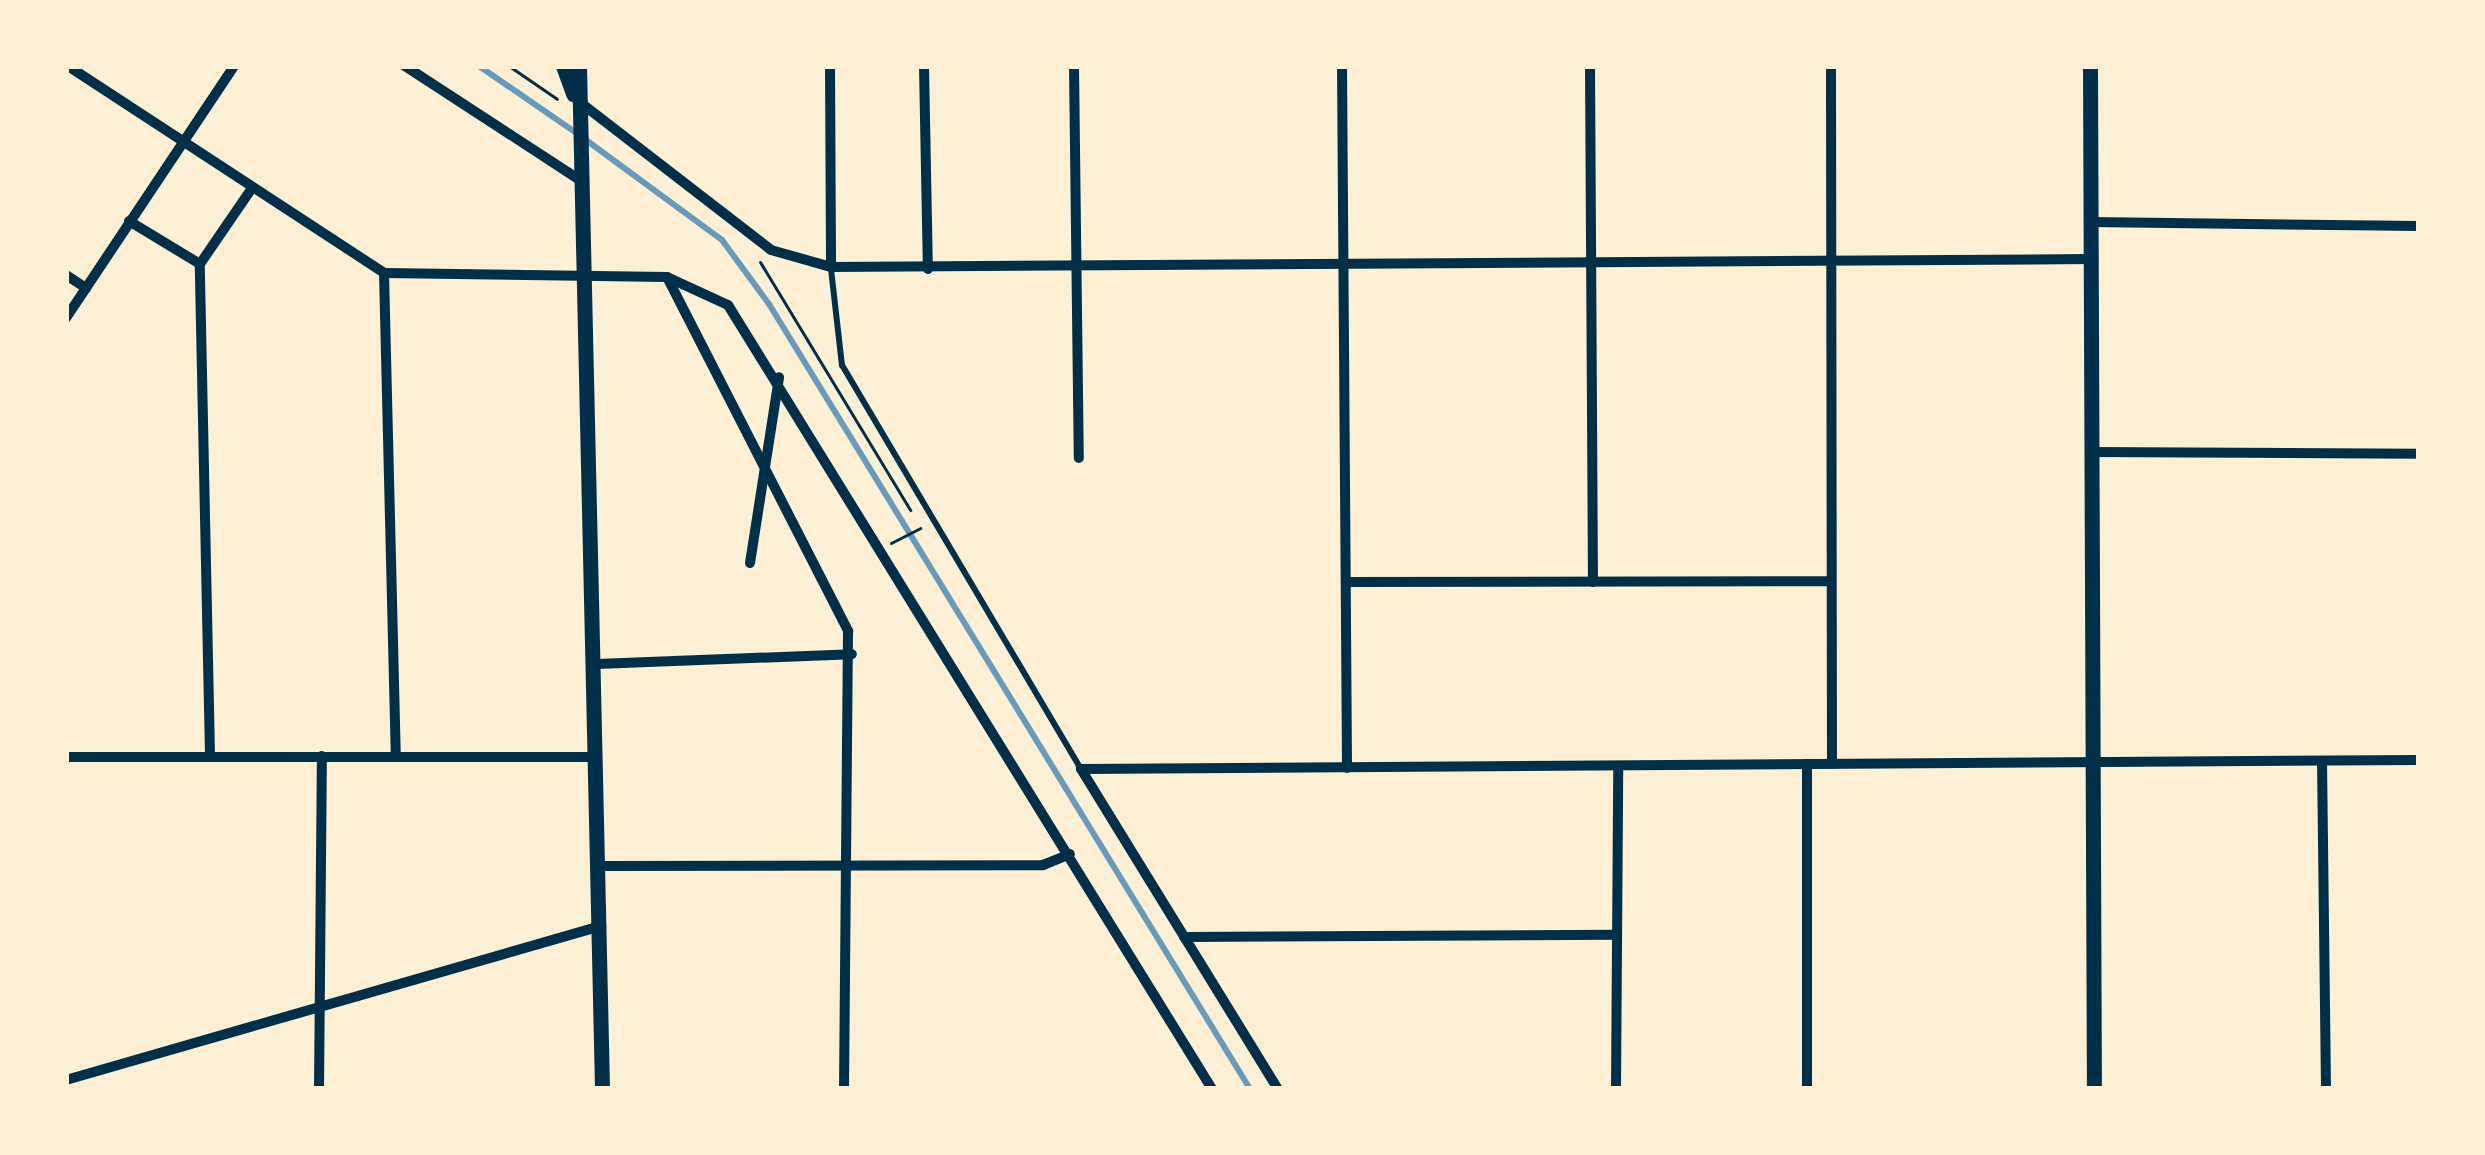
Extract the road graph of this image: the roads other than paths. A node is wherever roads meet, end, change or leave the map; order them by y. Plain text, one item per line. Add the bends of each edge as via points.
1 (68, 66) edge
2 (234, 66) edge
3 (405, 66) edge
4 (563, 66) edge
5 (579, 66) edge
6 (830, 66) edge
7 (924, 66) edge
8 (1074, 66) edge
9 (1342, 66) edge
10 (1590, 66) edge
11 (1831, 66) edge
12 (2090, 66) edge
13 (572, 103) junction
14 (182, 139) junction
15 (577, 178) junction
16 (252, 188) junction
17 (129, 221) junction
18 (2090, 222) junction
19 (2419, 226) edge
20 (2091, 259) junction
21 (1831, 261) junction
22 (1591, 263) junction
23 (200, 264) junction
24 (1343, 266) junction
25 (831, 267) junction
26 (1075, 268) junction
27 (928, 269) junction
28 (384, 273) junction
29 (66, 275) edge
30 (667, 277) junction
31 (581, 278) junction
32 (86, 288) junction
33 (66, 318) edge
34 (779, 376) junction
35 (2091, 452) junction
36 (2419, 454) edge
37 (1079, 458) dead end
38 (764, 473) junction
39 (750, 563) dead end
40 (1831, 581) junction
41 (1346, 582) junction
42 (1593, 582) junction
43 (853, 654) junction
44 (597, 664) junction
45 (210, 755) junction
46 (322, 756) junction
47 (396, 756) junction
48 (66, 757) edge
49 (600, 757) junction
50 (2419, 760) edge
51 (2322, 761) junction
52 (2091, 762) junction
53 (1807, 764) junction
54 (1832, 764) junction
55 (1618, 766) junction
56 (1347, 768) junction
57 (1081, 770) junction
58 (1070, 854) junction
59 (602, 866) junction
60 (846, 866) junction
61 (601, 926) junction
62 (1617, 935) junction
63 (1184, 937) junction
64 (320, 1004) junction
65 (66, 1081) edge
66 (319, 1089) edge
67 (602, 1089) edge
68 (844, 1089) edge
69 (1212, 1089) edge
70 (1278, 1089) edge
71 (1616, 1089) edge
72 (1807, 1089) edge
73 (2094, 1089) edge
74 (2326, 1089) edge

1 - 14 street
2 - 14 street
3 - 15 street
4 - 13 main road
5 - 13 main road
6 - 25 street
7 - 27 street
8 - 26 street
9 - 24 street
10 - 22 street
11 - 21 street
12 - 18 main road
13 - 15 main road
13 - 25 street via 771,250
14 - 16 street
14 - 17 street
15 - 31 main road
16 - 23 street
16 - 28 street
17 - 23 street
17 - 32 street
18 - 19 street
18 - 20 main road
20 - 21 street
20 - 35 main road
21 - 22 street
21 - 40 street
22 - 24 street
22 - 42 street
23 - 45 street
24 - 26 street
24 - 41 street
25 - 27 street
25 - 57 lane via 842,364
26 - 27 street
26 - 37 street
28 - 31 street
28 - 47 street
29 - 32 street
30 - 31 street
30 - 34 street via 728,305
30 - 38 street
31 - 44 main road
32 - 33 street
34 - 38 street
34 - 58 street
35 - 36 street
35 - 52 main road
38 - 39 street
38 - 43 street
40 - 42 street
40 - 54 street
41 - 42 street
41 - 56 street
43 - 44 street
43 - 60 street
44 - 49 main road
45 - 46 street
45 - 48 street
46 - 47 street
46 - 64 street
47 - 49 street
49 - 59 main road
50 - 51 street
51 - 52 street
51 - 74 street
52 - 54 street
52 - 73 main road
53 - 54 street
53 - 55 street
53 - 72 street
55 - 56 street
55 - 62 street
56 - 57 street
57 - 63 street
58 - 60 street via 1043,865
58 - 69 street
59 - 60 street
59 - 61 main road
60 - 68 street
61 - 64 street
61 - 67 main road
62 - 63 street
62 - 71 street
63 - 70 street
64 - 65 street
64 - 66 street

